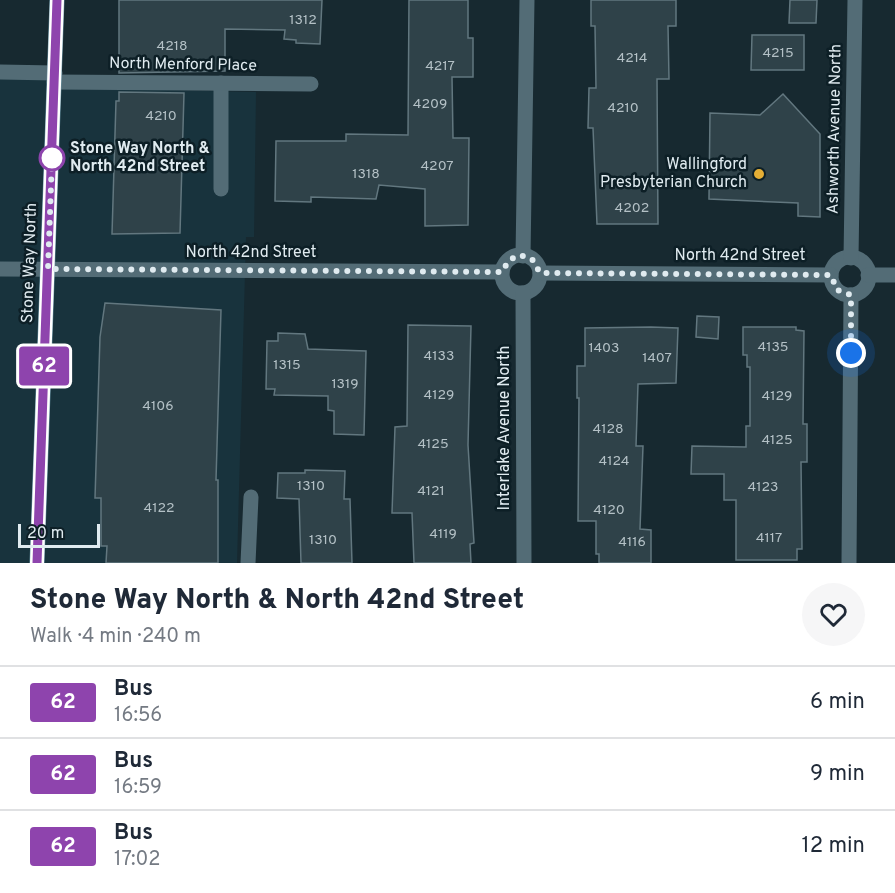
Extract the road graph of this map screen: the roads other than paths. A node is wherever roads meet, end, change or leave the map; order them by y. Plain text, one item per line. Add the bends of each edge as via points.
1 (57, 0) edge
2 (527, 0) edge
3 (855, 0) edge
4 (0, 72) edge
5 (54, 77) junction
6 (221, 84) junction
7 (311, 84) dead end
8 (220, 189) dead end
9 (523, 256) junction
10 (851, 258) junction
11 (0, 269) edge
12 (48, 269) junction
13 (502, 272) junction
14 (540, 273) junction
15 (831, 275) junction
16 (868, 275) junction
17 (895, 275) edge
18 (523, 293) junction
19 (851, 295) junction
20 (251, 497) dead end
21 (37, 563) edge
22 (248, 563) edge
23 (524, 563) edge
24 (849, 563) edge

1 - 5 main road, Stone Way North
2 - 9 street
3 - 10 street, Ashworth Avenue North
4 - 5 street, North Menford Place
5 - 6 street, North Menford Place
5 - 12 main road, Stone Way North
6 - 7 street, North Menford Place
6 - 8 street
9 - 13 street via 509,260
9 - 14 street via 532,259
10 - 15 street via 837,263
10 - 16 street via 865,265
11 - 12 street, North 42nd Street
12 - 13 street, North 42nd Street
12 - 21 main road, Stone Way North
13 - 18 street via 507,287
14 - 15 street, North 42nd Street
14 - 18 street via 535,287
15 - 19 street via 837,290
16 - 17 street
16 - 19 street via 864,289
18 - 23 street, Interlake Avenue North
19 - 24 street
20 - 22 street

